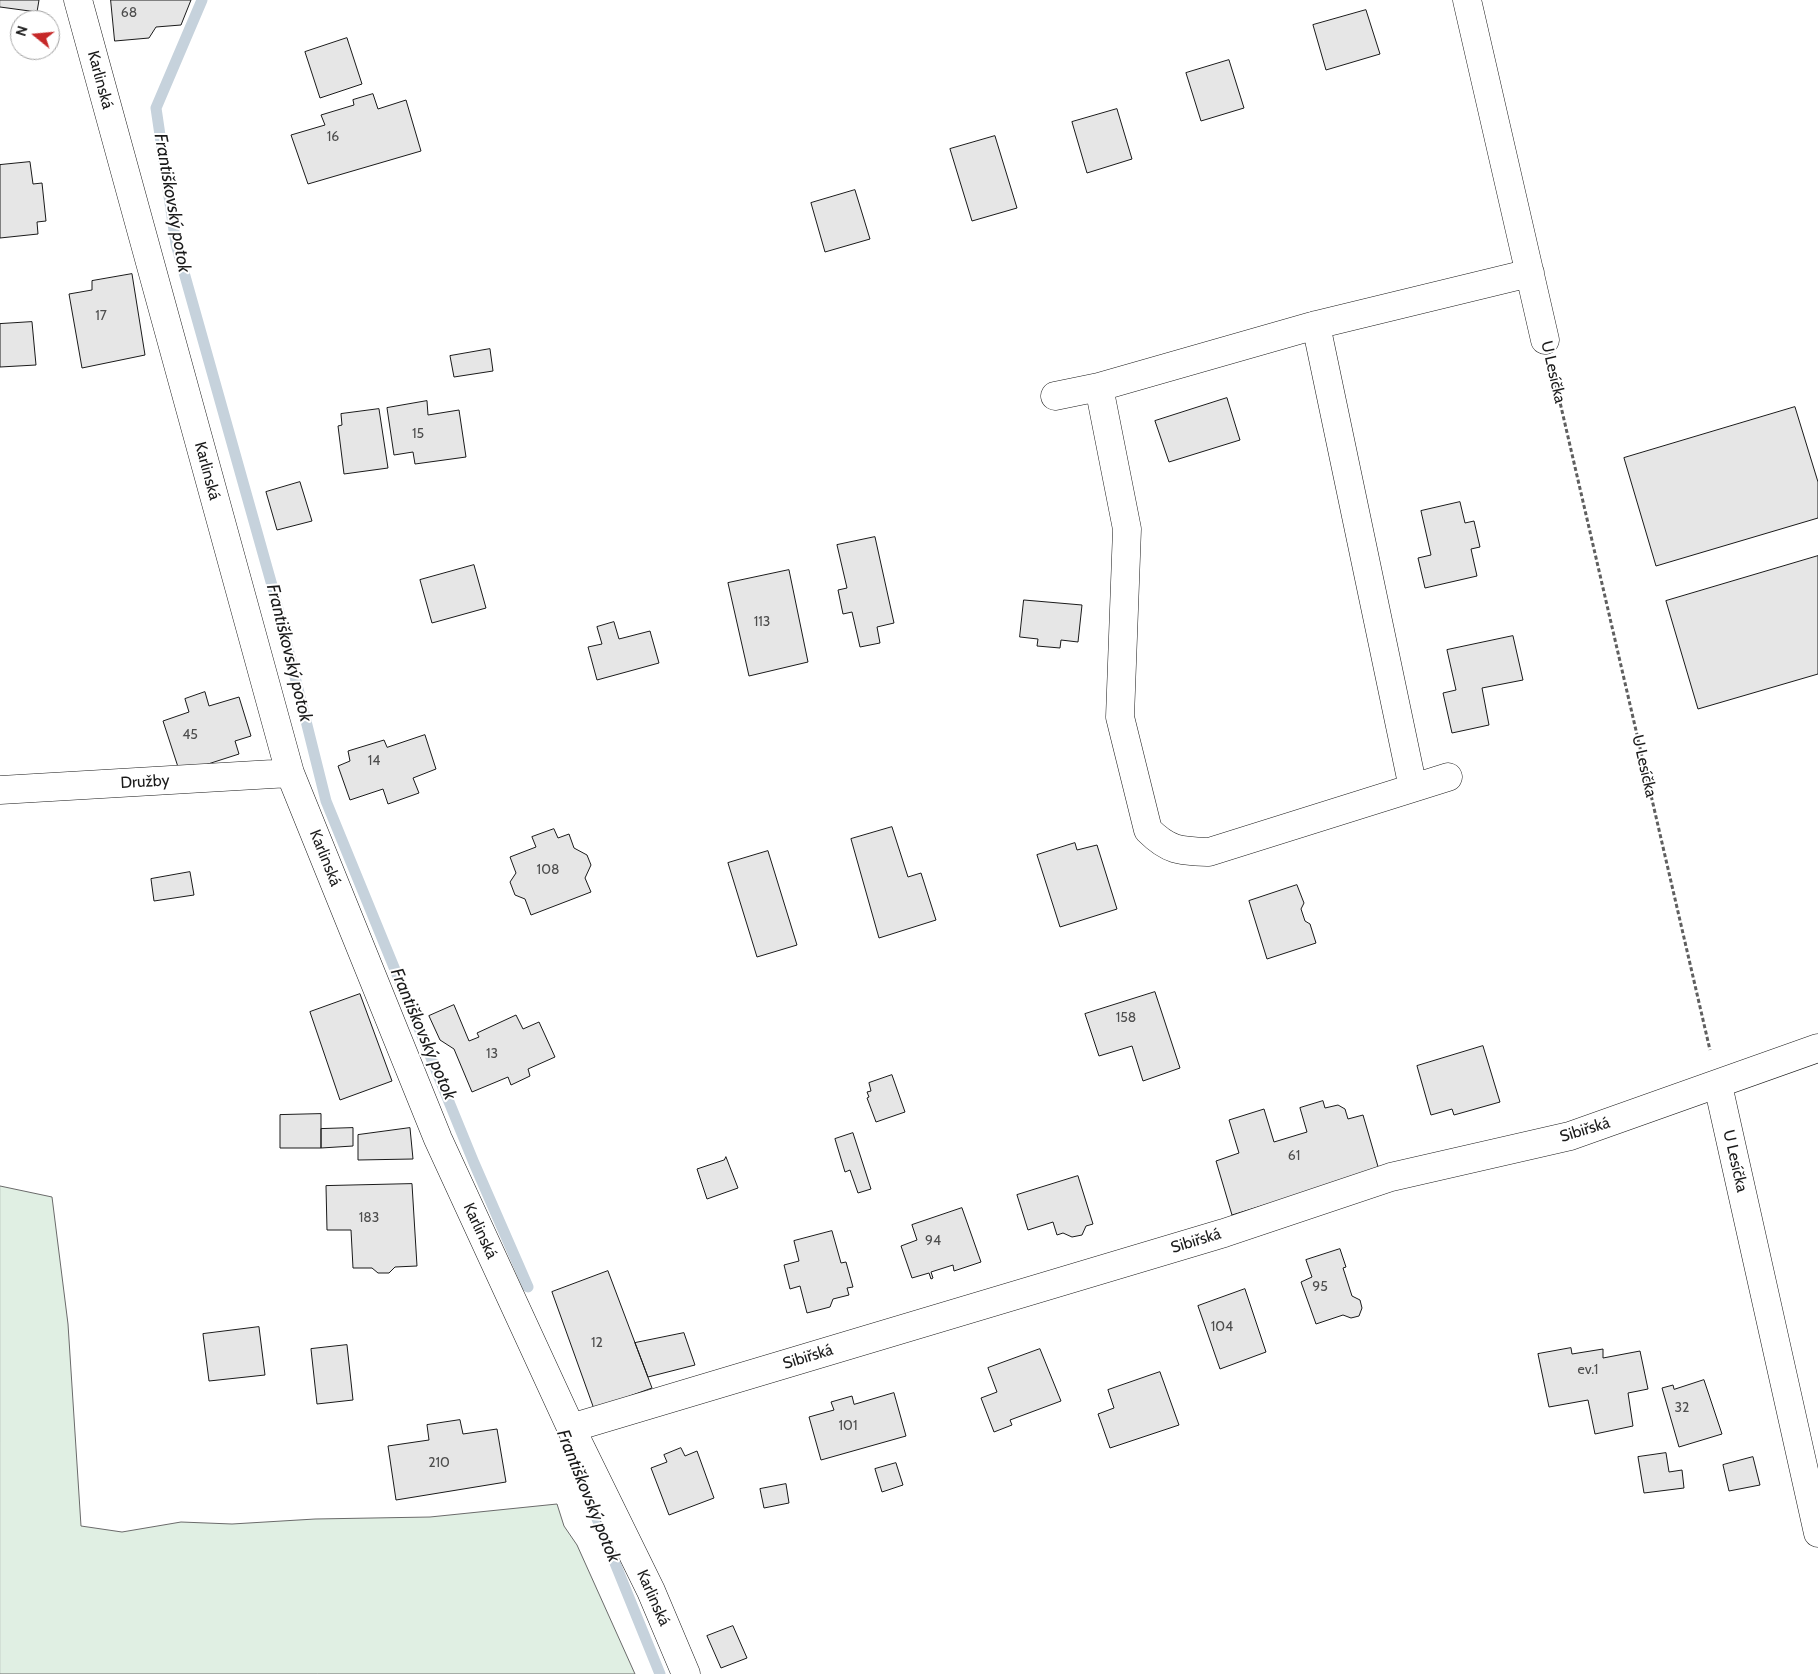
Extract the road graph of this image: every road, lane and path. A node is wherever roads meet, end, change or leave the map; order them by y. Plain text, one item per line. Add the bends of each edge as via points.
1 (78, 0) edge
2 (1467, 0) edge
3 (1530, 273) junction
4 (1316, 324) junction
5 (1545, 340) joint
6 (1099, 387) junction
7 (1054, 396) dead end
8 (290, 773) junction
9 (1448, 777) dead end
10 (1413, 788) junction
11 (0, 790) edge
12 (1818, 1048) edge
13 (1718, 1085) junction
14 (571, 1428) junction
15 (1818, 1533) edge
16 (686, 1674) edge

1 - 8 street, Karlinská
2 - 3 street, U Lesíčka
3 - 4 street
3 - 5 street, U Lesíčka
4 - 6 street
4 - 10 street
5 - 13 path, U Lesíčka
6 - 7 street
6 - 10 street via 1127,529 1120,717 1148,830 1161,843 1179,851 1209,852
8 - 11 street, Družby
8 - 14 street, Karlinská via 438,1139
9 - 10 street
12 - 13 street, Sibiřská
13 - 14 street, Sibiřská via 1570,1136 1391,1177 1215,1236
13 - 15 street, U Lesíčka
14 - 16 street, Karlinská via 651,1591

